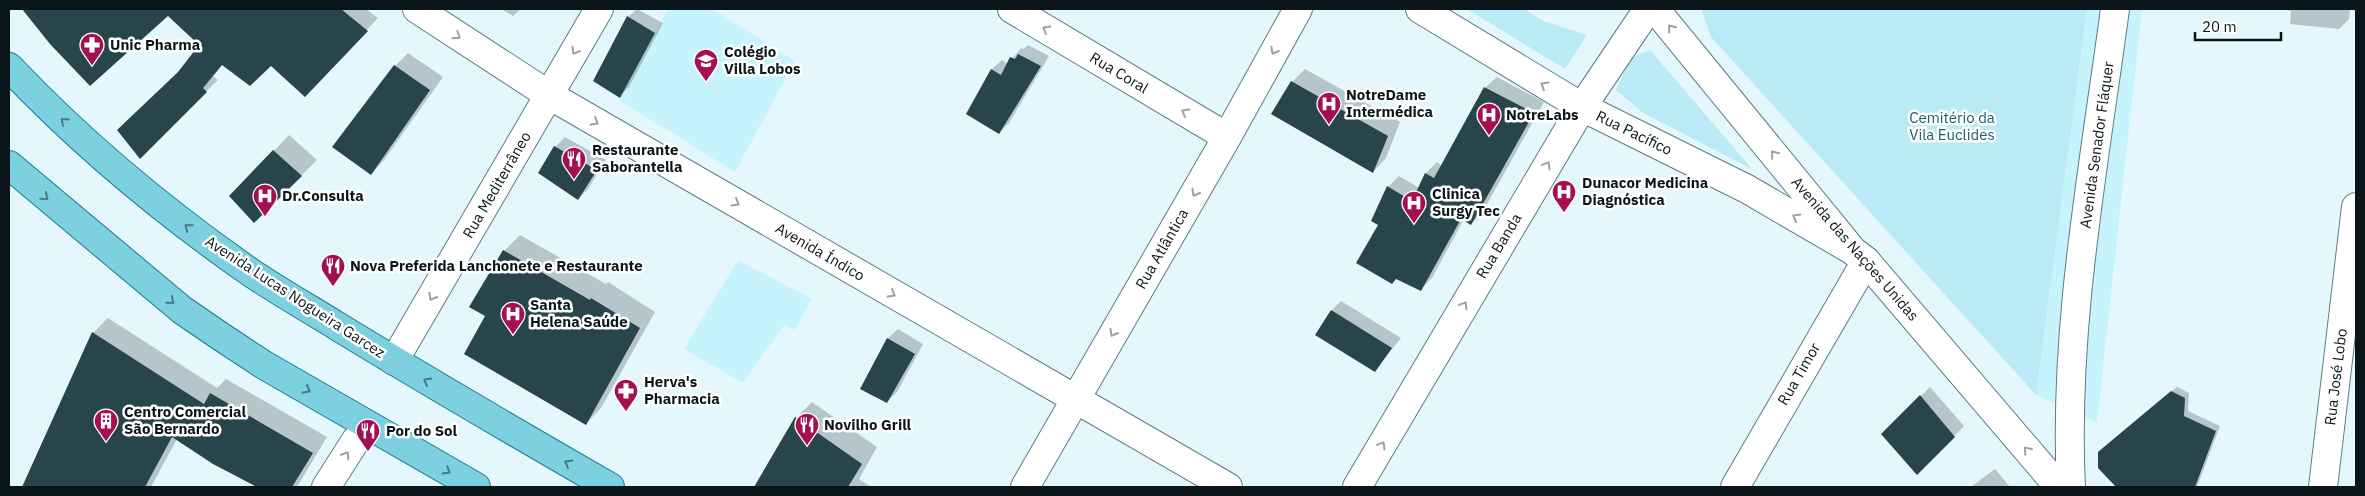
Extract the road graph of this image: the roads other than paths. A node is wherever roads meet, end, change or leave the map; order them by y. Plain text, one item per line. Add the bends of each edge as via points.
1 (417, 9) edge
2 (599, 9) edge
3 (1012, 9) edge
4 (1298, 9) edge
5 (1420, 9) edge
6 (1648, 9) edge
7 (1655, 9) edge
8 (2115, 9) edge
9 (9, 67) edge
10 (549, 94) junction
11 (1582, 107) junction
12 (1227, 137) junction
13 (9, 165) edge
14 (2356, 207) edge
15 (1859, 256) junction
16 (394, 362) junction
17 (1074, 400) junction
18 (372, 428) junction
19 (326, 487) edge
20 (476, 487) edge
21 (610, 487) edge
22 (1025, 487) edge
23 (1228, 487) edge
24 (1357, 487) edge
25 (1735, 487) edge
26 (2058, 487) edge
27 (2071, 487) edge
28 (2323, 487) edge

1 -> 10 street, Avenida Índico
2 -> 10 street, Rua Mediterrâneo
12 -> 3 street, Rua Coral
4 -> 12 street, Rua Atlântica
11 -> 5 street, Rua Pacífico
6 - 11 street, Rua Banda
15 -> 7 street, Avenida das Nações Unidas
8 - 27 street, Avenida Senador Fláquer via 2079,282 2068,418
16 -> 9 main road, Avenida Lucas Nogueira Garcez via 252,273 193,231 102,155 36,96
10 -> 16 street, Rua Mediterrâneo
10 -> 17 street, Avenida Índico
15 -> 11 street, Rua Pacífico via 1747,189
24 -> 11 street, Rua Banda
12 -> 17 street, Rua Atlântica
13 -> 18 main road via 182,310 264,365
14 - 28 street, Rua José Lobo
15 - 25 street, Rua Timor
26 -> 15 street, Avenida das Nações Unidas
21 -> 16 main road, Avenida Lucas Nogueira Garcez
17 - 22 street, Rua Atlântica
17 - 23 street, Avenida Índico
19 -> 18 street via 356,440
18 -> 20 main road

